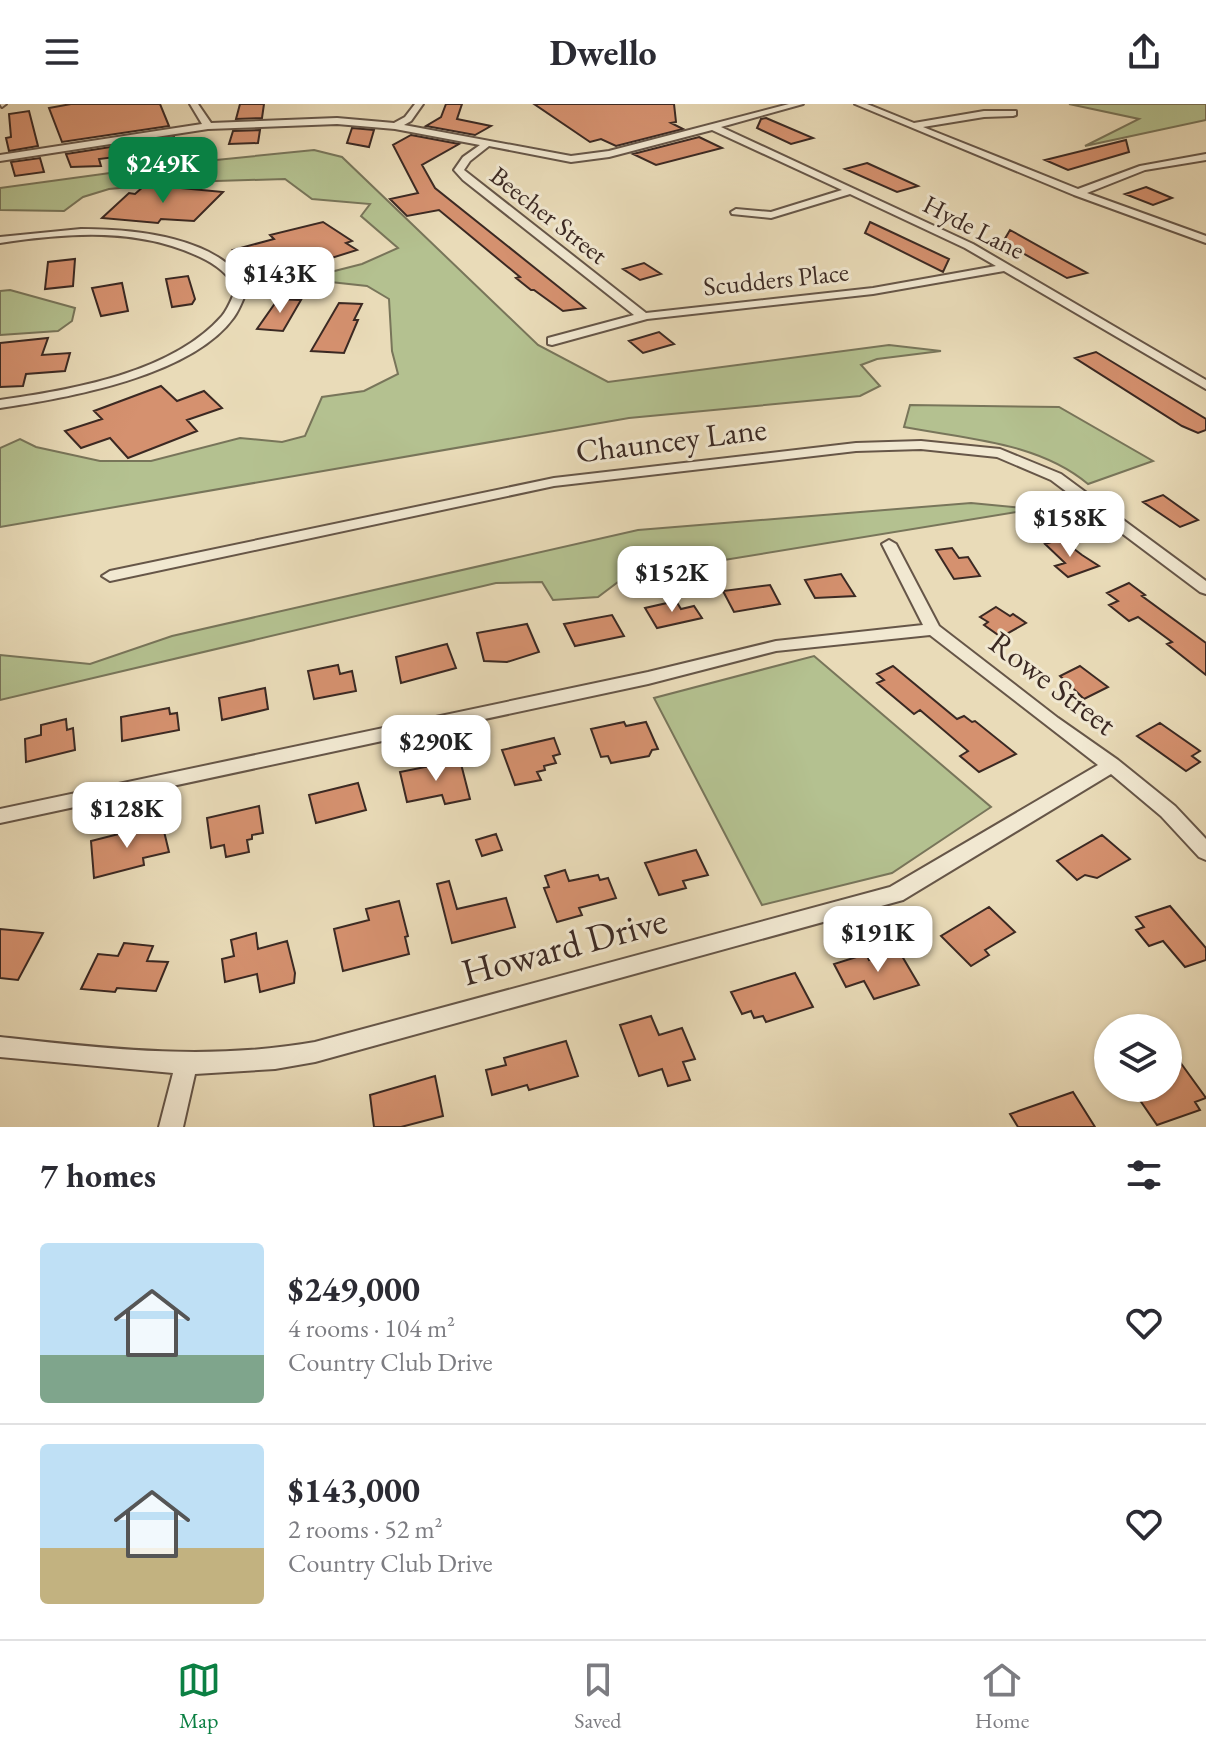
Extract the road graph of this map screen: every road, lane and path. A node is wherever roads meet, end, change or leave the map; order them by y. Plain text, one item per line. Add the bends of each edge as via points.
1 (194, 104) edge
2 (419, 104) edge
3 (799, 104) edge
4 (859, 104) edge
5 (1013, 113) dead end
6 (208, 126) junction
7 (395, 126) junction
8 (914, 126) junction
9 (713, 127) junction
10 (485, 145) junction
11 (1206, 157) edge
12 (0, 158) edge
13 (850, 191) junction
14 (1077, 193) junction
15 (736, 212) dead end
16 (0, 240) edge
17 (1206, 240) edge
18 (1007, 267) junction
19 (643, 316) junction
20 (552, 341) dead end
21 (1206, 385) edge
22 (0, 404) edge
23 (889, 544) dead end
24 (110, 576) dead end
25 (1206, 589) edge
26 (933, 629) junction
27 (1112, 765) junction
28 (0, 816) edge
29 (1206, 852) edge
30 (0, 1047) edge
31 (186, 1066) junction
32 (171, 1127) edge

1 - 6 street
2 - 7 street
3 - 9 street
4 - 8 street
5 - 8 street
6 - 7 street via 337,121
6 - 12 street
7 - 10 street
8 - 14 street
9 - 10 street via 571,159
9 - 13 street, Hyde Lane
10 - 19 street, Beecher Street via 459,170 466,178
11 - 14 street via 1143,168
13 - 15 street via 771,215
13 - 18 street, Hyde Lane
14 - 17 street
16 - 22 street via 89,233 155,238 218,263 242,289 231,317 184,353 80,389
18 - 19 street, Scudders Place via 887,289
18 - 21 street, Hyde Lane
19 - 20 street, Scudders Place
23 - 26 street, Rowe Street
24 - 25 street, Chauncey Lane via 554,482 856,447 921,445 1000,453 1056,477
26 - 27 street, Rowe Street
26 - 28 street via 776,646
27 - 29 street, Rowe Street via 1168,811
27 - 31 street, Howard Drive via 896,894 315,1052 274,1061
30 - 31 street, Howard Drive
31 - 32 street

